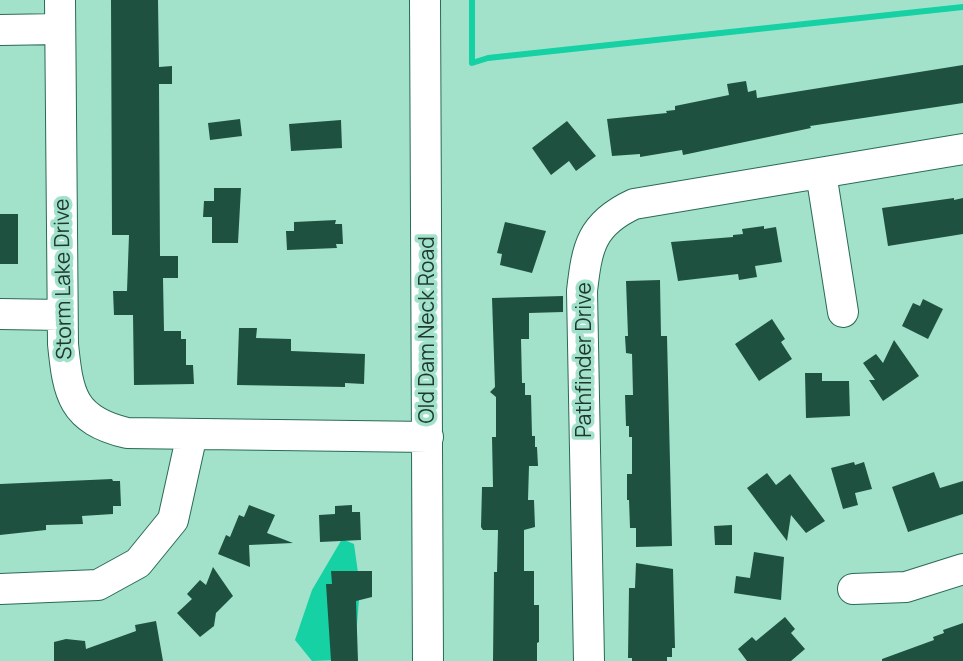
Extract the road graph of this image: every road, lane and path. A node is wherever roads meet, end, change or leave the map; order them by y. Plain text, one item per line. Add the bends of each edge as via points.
1 (425, 0) edge
2 (60, 14) edge
3 (0, 30) edge
4 (963, 149) edge
5 (821, 173) junction
6 (843, 312) dead end
7 (0, 314) edge
8 (62, 315) junction
9 (192, 434) junction
10 (428, 437) junction
11 (963, 569) edge
12 (0, 589) edge
13 (853, 589) dead end
14 (428, 661) edge
15 (589, 661) edge

1 - 10 street, Old Dam Neck Road
2 - 3 street
2 - 8 street, Storm Lake Drive
4 - 5 street, Pathfinder Drive
5 - 6 street
5 - 15 street, Pathfinder Drive via 634,204 602,224 591,240 582,291
7 - 8 street
8 - 9 street, Storm Lake Drive via 67,384 82,410 102,426 127,433
9 - 10 street, Storm Lake Drive
9 - 12 street via 173,520 138,563 98,585
10 - 14 street, Old Dam Neck Road
11 - 13 street via 906,587

